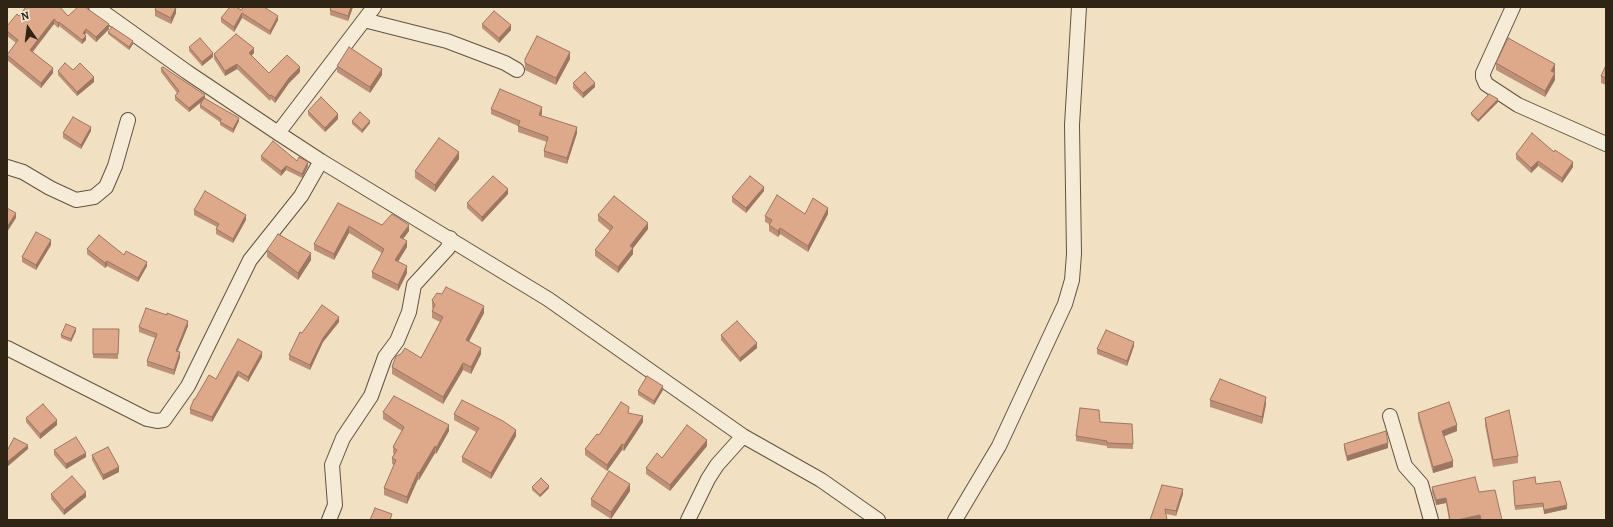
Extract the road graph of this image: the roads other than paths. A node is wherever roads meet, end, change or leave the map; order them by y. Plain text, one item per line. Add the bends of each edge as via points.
1 (96, 7) edge
2 (374, 7) edge
3 (1079, 7) edge
4 (1513, 7) edge
5 (364, 20) junction
6 (517, 70) dead end
7 (128, 120) dead end
8 (278, 133) junction
9 (1606, 144) edge
10 (321, 162) junction
11 (7, 167) edge
12 (450, 238) junction
13 (7, 348) edge
14 (1390, 416) dead end
15 (743, 436) junction
16 (329, 520) edge
17 (688, 520) edge
18 (878, 520) edge
19 (955, 520) edge
20 (1431, 520) edge

1 - 8 street
2 - 5 street
3 - 19 street via 1072,125 1072,280 1065,304 999,446
4 - 9 street via 1483,73 1482,77 1486,84 1518,105
5 - 6 street via 447,41
5 - 8 street
7 - 11 street via 106,187 94,197 76,200 23,172
8 - 10 street
10 - 12 street
10 - 13 street via 301,196 250,260 188,386 164,420 146,419
12 - 15 street via 600,334
12 - 16 street via 448,248 414,285 409,312 397,341 385,357 371,396 343,438 332,465 334,505
14 - 20 street via 1405,466 1421,484
15 - 17 street via 708,479
15 - 18 street via 821,480

